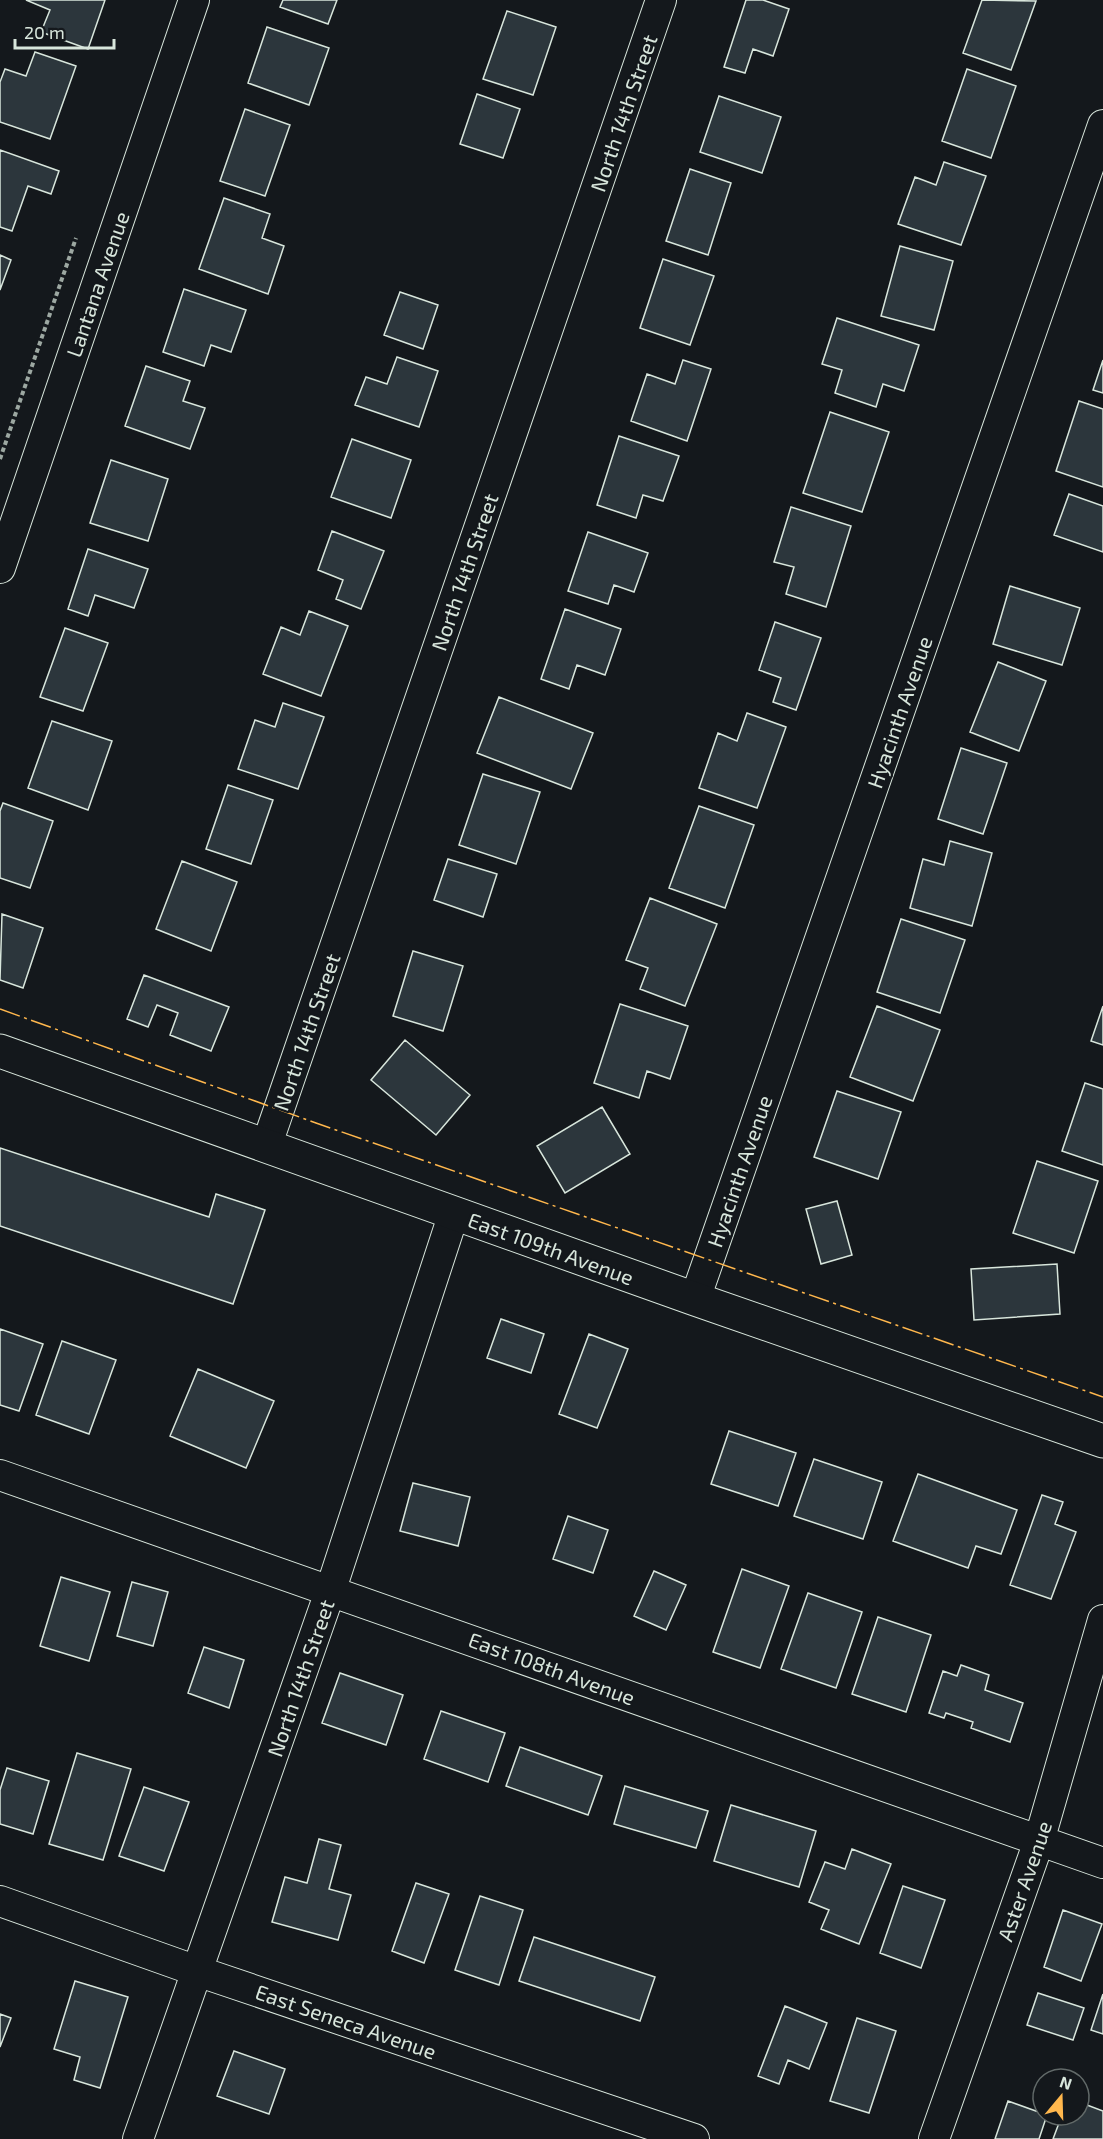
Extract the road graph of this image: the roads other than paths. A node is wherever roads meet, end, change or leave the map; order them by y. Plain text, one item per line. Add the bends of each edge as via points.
1 (194, 0) edge
2 (662, 0) edge
3 (1103, 125) edge
4 (0, 568) edge
5 (0, 1051) edge
6 (267, 1144) junction
7 (454, 1213) junction
8 (695, 1299) junction
9 (1103, 1441) edge
10 (0, 1474) edge
11 (331, 1589) junction
12 (1103, 1620) edge
13 (1039, 1841) junction
14 (1103, 1863) edge
15 (0, 1900) edge
16 (197, 1971) junction
17 (138, 2139) edge
18 (694, 2139) edge
19 (934, 2139) edge

1 - 4 street, Lantana Avenue
2 - 6 street, North 14th Street
3 - 8 street, Hyacinth Avenue
5 - 6 street, East 109th Avenue
6 - 7 street, East 109th Avenue
7 - 8 street, East 109th Avenue
7 - 11 street, North 14th Street
8 - 9 street, East 109th Avenue
10 - 11 street, East 108th Avenue
11 - 13 street, East 108th Avenue
11 - 16 street, North 14th Street
12 - 13 street, Aster Avenue
13 - 14 street, East 108th Avenue
13 - 19 street, Aster Avenue
15 - 16 street, East Seneca Avenue
16 - 17 street, North 14th Street
16 - 18 street, East Seneca Avenue

